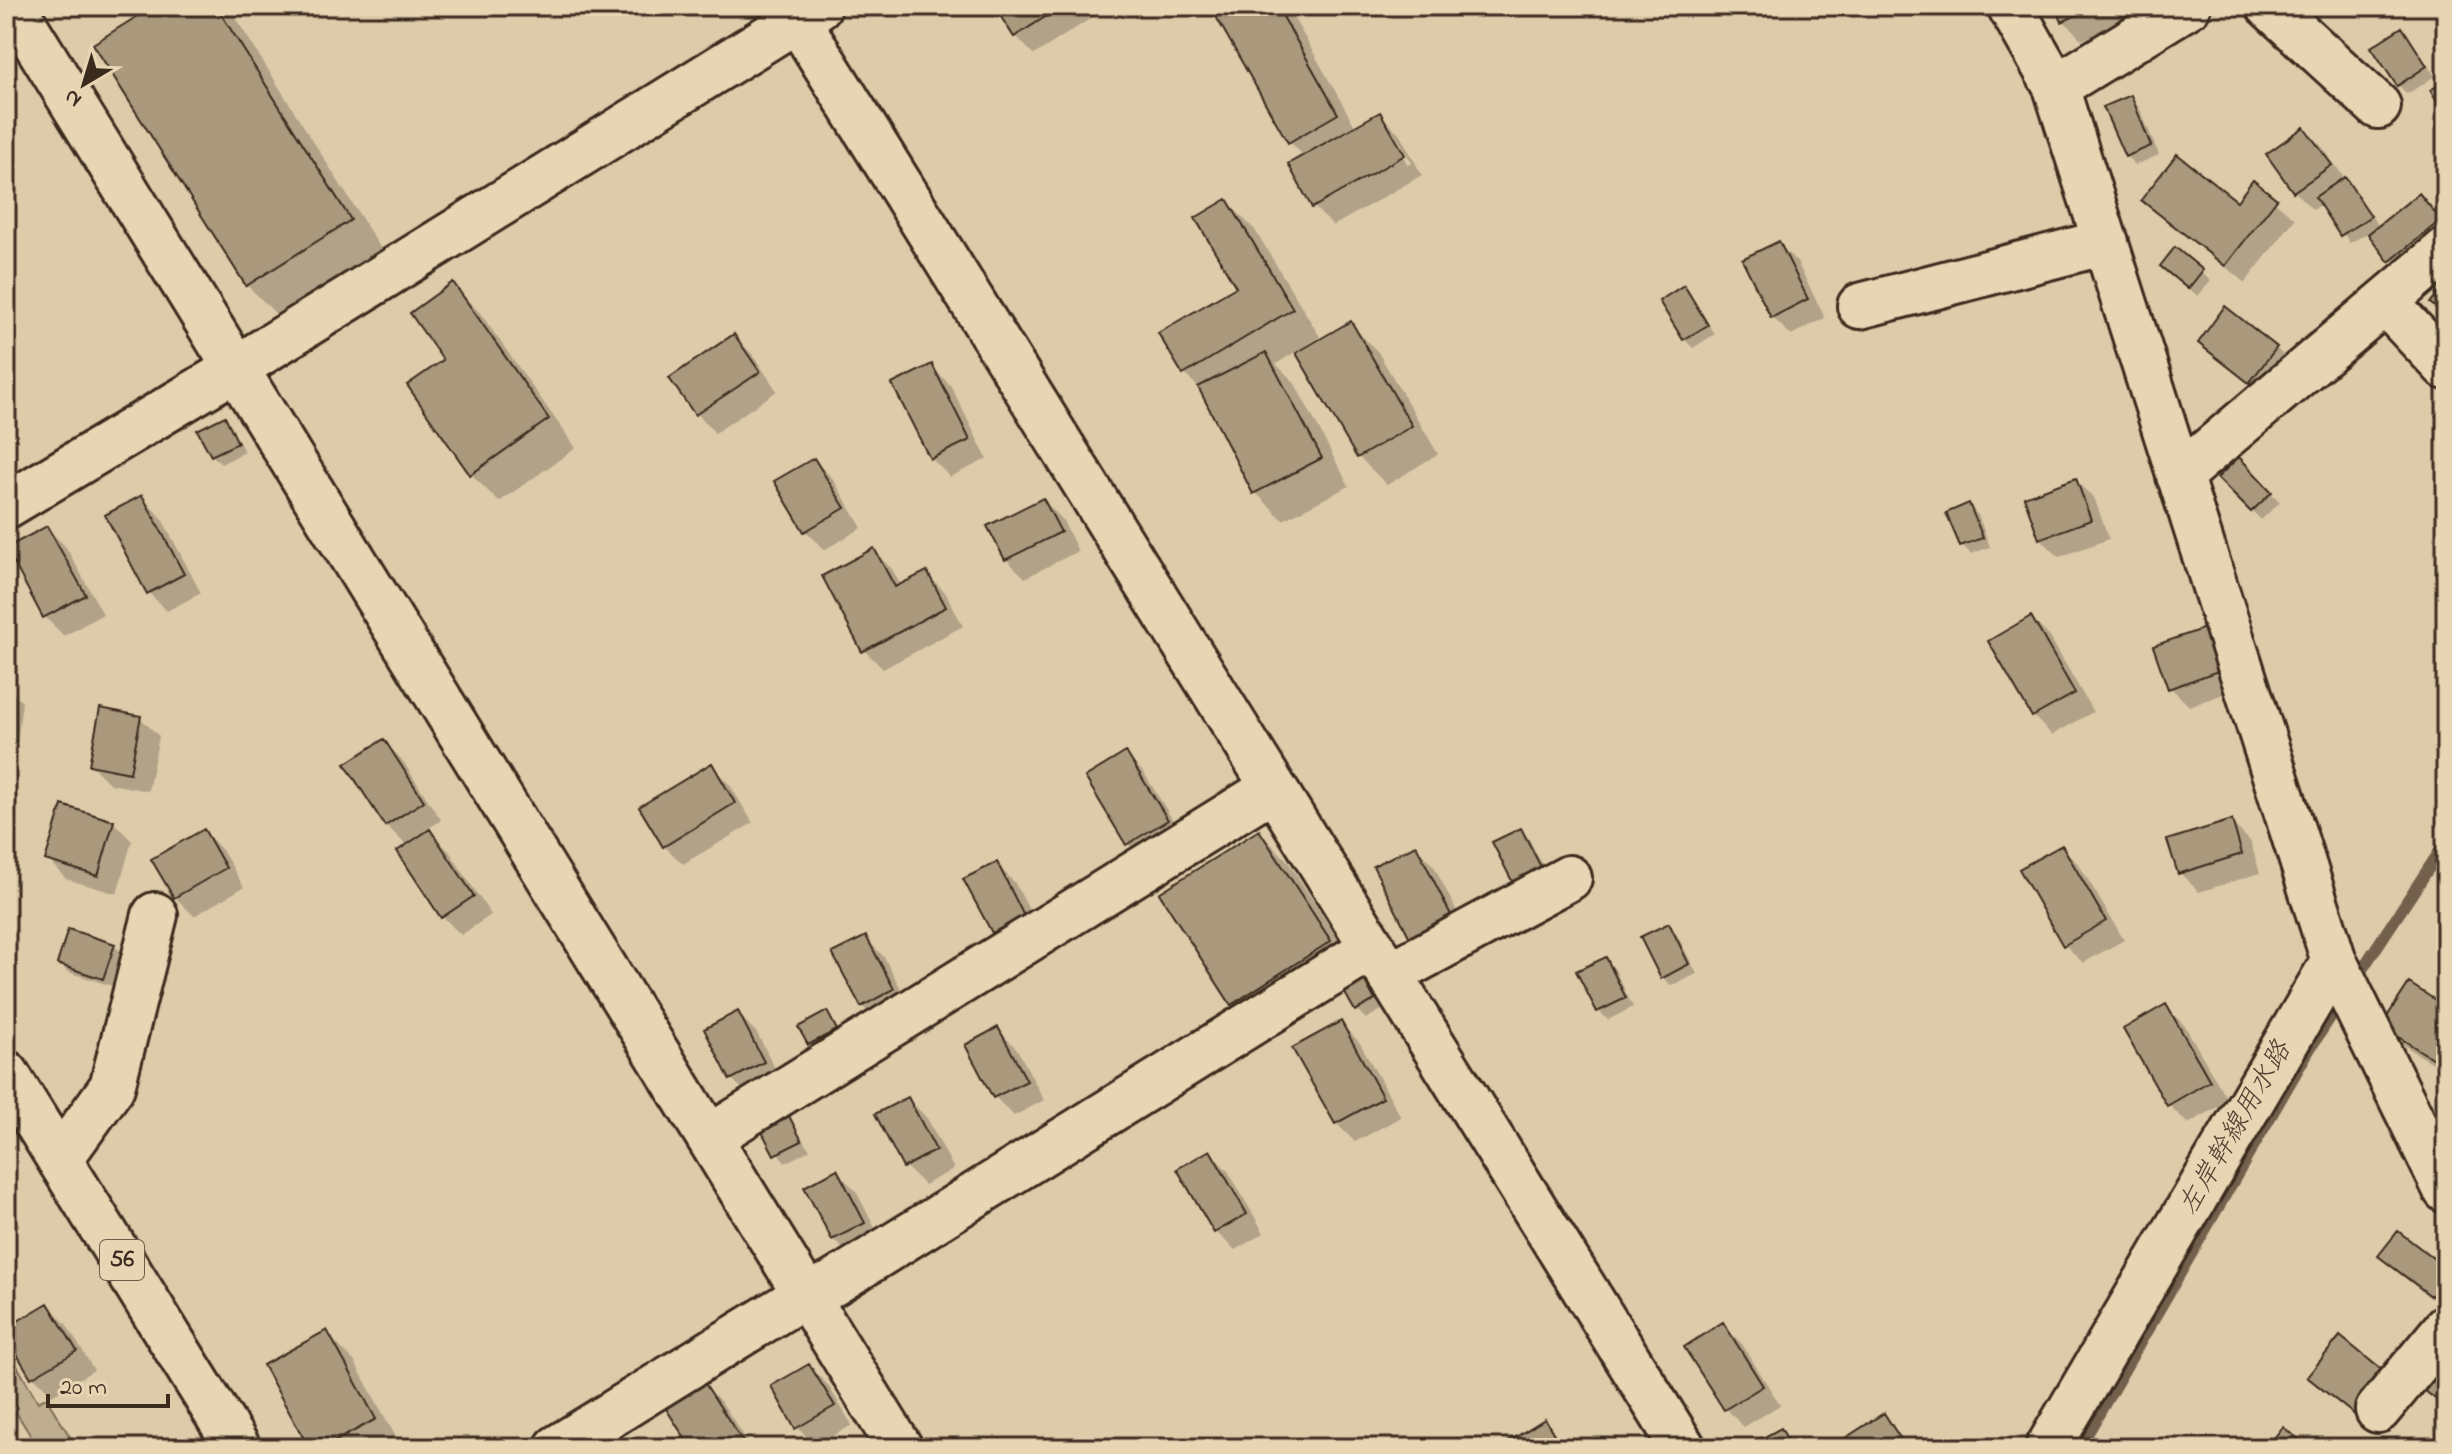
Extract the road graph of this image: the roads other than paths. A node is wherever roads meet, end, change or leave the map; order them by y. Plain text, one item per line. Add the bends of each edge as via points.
1 (13, 6) edge
2 (2010, 6) edge
3 (2188, 6) edge
4 (2269, 6) edge
5 (802, 11) edge
6 (2056, 87) junction
7 (2378, 106) dead end
8 (2106, 242) junction
9 (2446, 250) edge
10 (2385, 302) junction
11 (1860, 306) dead end
12 (238, 367) junction
13 (2446, 367) edge
14 (2179, 476) junction
15 (6, 506) edge
16 (1273, 788) junction
17 (1569, 878) dead end
18 (155, 915) dead end
19 (1380, 961) junction
20 (2334, 961) junction
21 (6, 1073) edge
22 (710, 1137) junction
23 (60, 1159) junction
24 (2446, 1190) edge
25 (806, 1294) junction
26 (2446, 1328) edge
27 (2378, 1410) dead end
28 (238, 1448) edge
29 (557, 1448) edge
30 (900, 1448) edge
31 (1683, 1448) edge
32 (2048, 1448) edge

1 - 12 street
2 - 6 street
3 - 6 street
4 - 7 street
5 - 12 street
5 - 16 street
6 - 8 street
8 - 11 street
8 - 14 street
9 - 10 street
10 - 13 street
10 - 14 street
12 - 15 street
12 - 22 street
14 - 20 street
16 - 19 street
16 - 22 street
17 - 19 street
18 - 23 street via 112,1087
19 - 25 street via 832,1284
19 - 31 street
20 - 24 street
20 - 32 street
21 - 23 street, 56
22 - 25 street
23 - 28 street, 56
25 - 29 street
25 - 30 street
26 - 27 street

